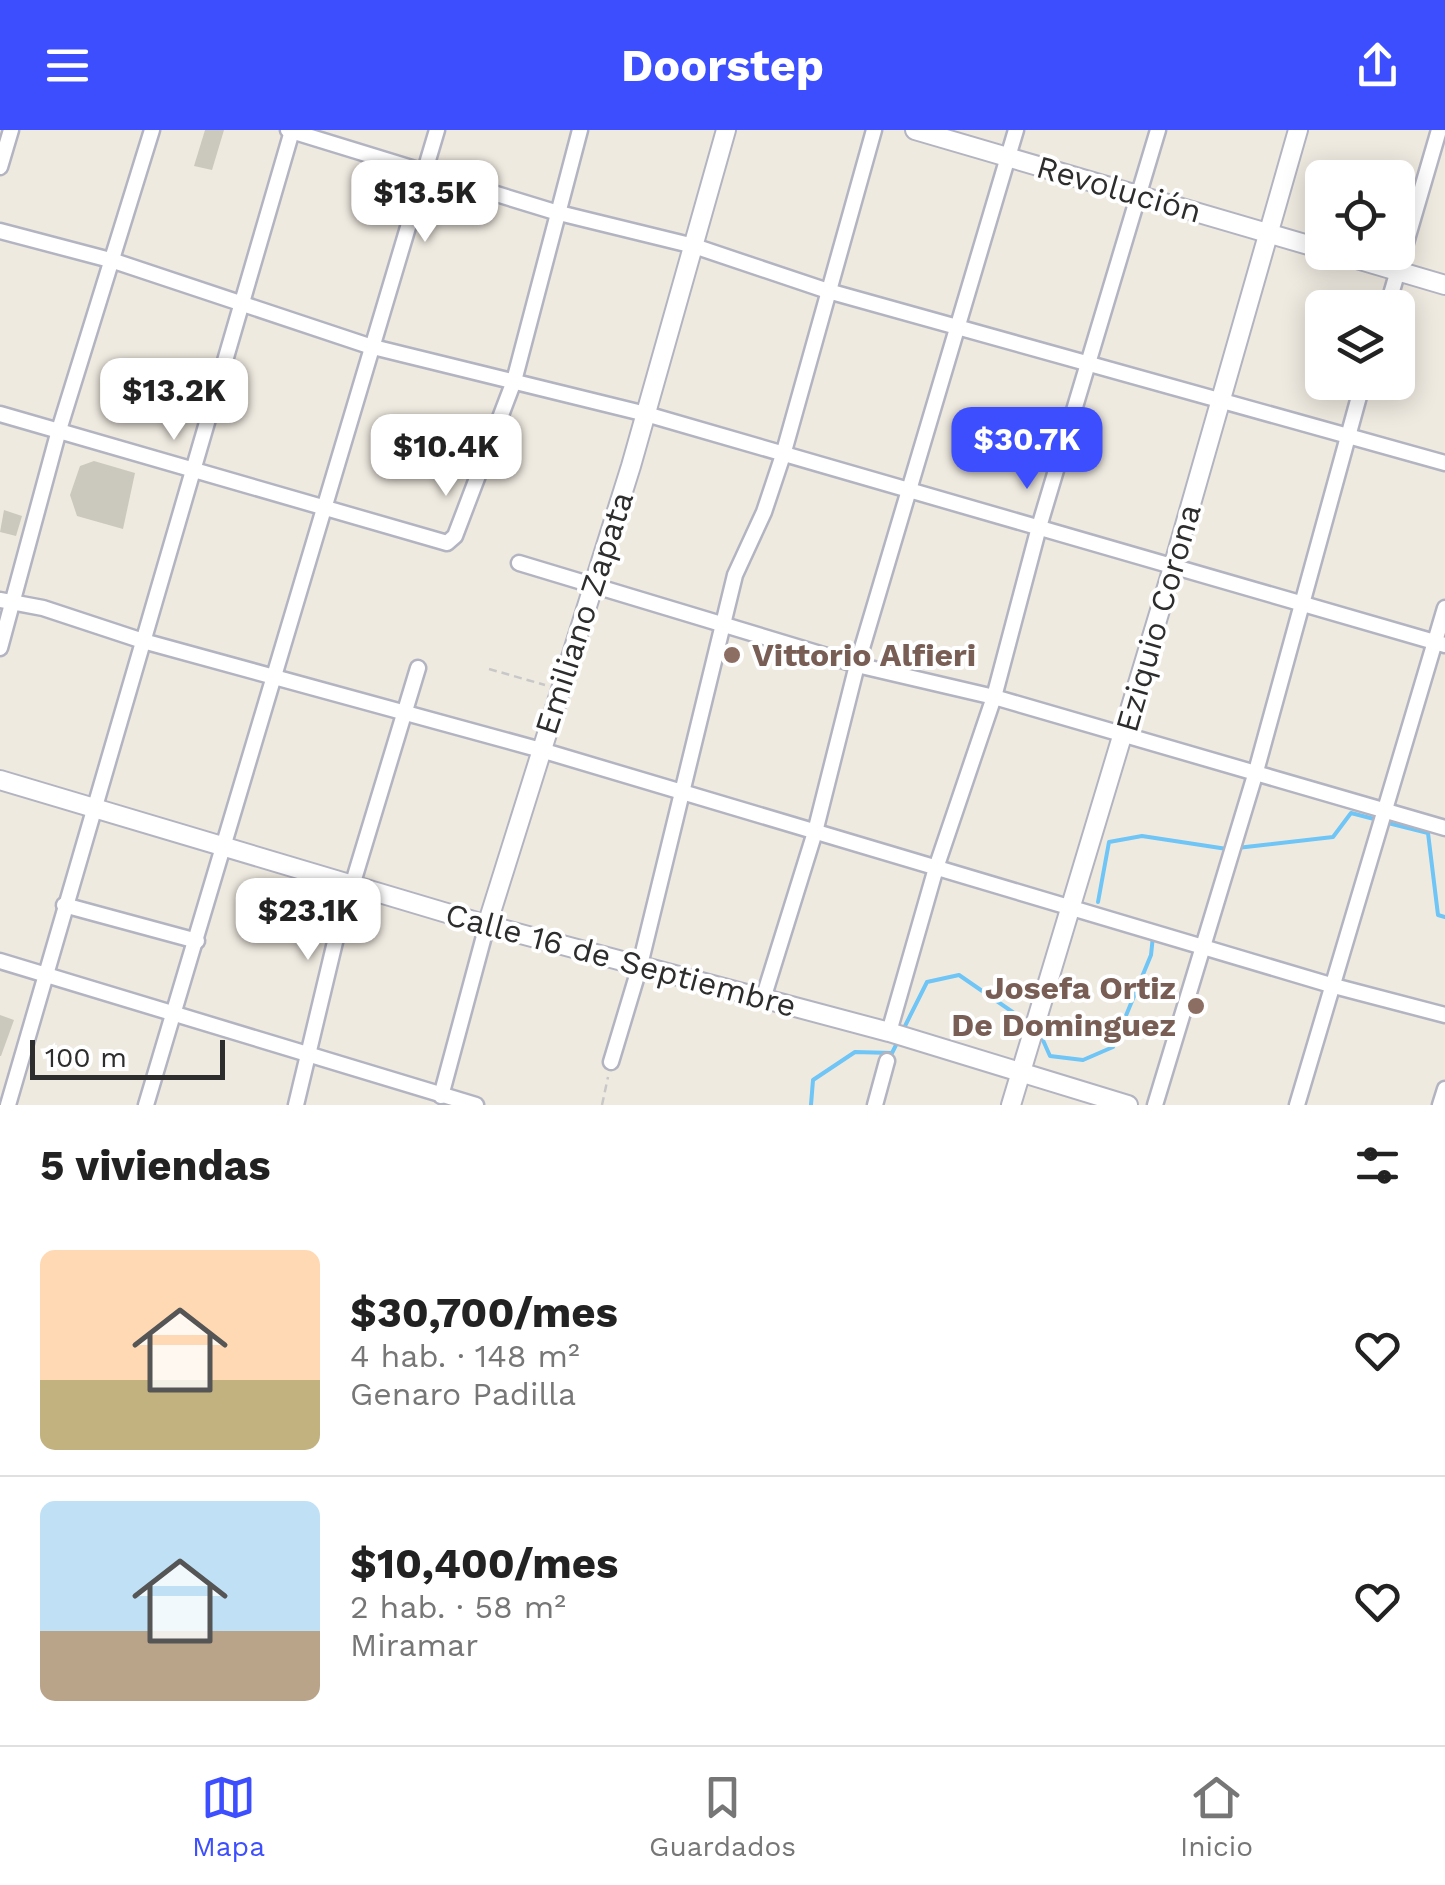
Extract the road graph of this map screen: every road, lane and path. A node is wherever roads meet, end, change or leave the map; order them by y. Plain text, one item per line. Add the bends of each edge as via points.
1 (11, 130) edge
2 (152, 130) edge
3 (290, 130) edge
4 (437, 130) edge
5 (580, 130) edge
6 (726, 130) edge
7 (874, 130) edge
8 (915, 130) edge
9 (1016, 130) edge
10 (1158, 130) edge
11 (1298, 130) edge
12 (1439, 130) edge
13 (1008, 157) junction
14 (0, 167) edge
15 (426, 171) junction
16 (1139, 193) junction
17 (555, 212) junction
18 (0, 230) edge
19 (1269, 234) junction
20 (1305, 244) edge
21 (694, 246) junction
22 (114, 261) junction
23 (1395, 270) edge
24 (1398, 271) junction
25 (1445, 285) edge
26 (1392, 290) edge
27 (828, 291) junction
28 (240, 305) junction
29 (960, 328) junction
30 (370, 346) junction
31 (1087, 363) junction
32 (514, 381) junction
33 (1222, 399) junction
34 (1357, 400) edge
35 (646, 414) junction
36 (7, 416) edge
37 (59, 430) junction
38 (1347, 434) junction
39 (783, 455) junction
40 (1445, 463) edge
41 (194, 472) junction
42 (910, 492) junction
43 (324, 510) junction
44 (1039, 527) junction
45 (519, 562) dead end
46 (1174, 567) junction
47 (592, 584) junction
48 (7, 602) edge
49 (1304, 605) junction
50 (1445, 608) edge
51 (723, 626) junction
52 (143, 641) junction
53 (1440, 644) edge
54 (0, 648) edge
55 (857, 665) junction
56 (418, 668) dead end
57 (489, 669) dead end
58 (275, 675) junction
59 (559, 689) junction
60 (994, 697) junction
61 (403, 714) junction
62 (1123, 735) junction
63 (541, 750) junction
64 (1256, 775) junction
65 (0, 780) edge
66 (682, 794) junction
67 (94, 806) junction
68 (1386, 812) junction
69 (1445, 828) edge
70 (815, 832) junction
71 (224, 845) junction
72 (936, 868) junction
73 (352, 886) junction
74 (64, 905) junction
75 (1073, 905) junction
76 (487, 925) junction
77 (198, 942) junction
78 (1206, 946) junction
79 (0, 961) edge
80 (639, 969) junction
81 (45, 974) junction
82 (1334, 986) junction
83 (763, 999) junction
84 (174, 1014) junction
85 (1445, 1015) edge
86 (889, 1032) junction
87 (310, 1052) junction
88 (888, 1061) dead end
89 (611, 1062) joint
90 (1020, 1074) junction
91 (1445, 1090) edge
92 (441, 1096) junction
93 (8, 1105) edge
94 (146, 1105) edge
95 (296, 1105) edge
96 (476, 1105) edge
97 (602, 1105) edge
98 (874, 1105) edge
99 (1011, 1105) edge
100 (1128, 1105) edge
101 (1155, 1105) edge
102 (1297, 1105) edge
103 (1440, 1105) edge

1 - 14 street
2 - 22 street
3 - 15 street
3 - 28 street
4 - 15 street
5 - 17 street
6 - 21 street, Emiliano Zapata
7 - 27 street
8 - 13 street, Revolución
9 - 13 street
10 - 16 street
11 - 19 street, Eziquio Corona
12 - 24 street
13 - 16 street, Revolución
13 - 29 street
15 - 17 street
15 - 30 street
16 - 19 street, Revolución
16 - 31 street
17 - 21 street
17 - 32 street
18 - 22 street
19 - 20 street, Revolución
19 - 33 street, Eziquio Corona
21 - 27 street
21 - 35 street, Emiliano Zapata
22 - 28 street
22 - 37 street
23 - 24 street
24 - 25 street
24 - 26 street
27 - 29 street
27 - 39 street
28 - 30 street
28 - 41 street
29 - 31 street
29 - 42 street
30 - 32 street
30 - 43 street
31 - 33 street
31 - 44 street
32 - 35 street
32 - 43 street via 453,540 435,543
33 - 38 street
33 - 46 street, Eziquio Corona
34 - 38 street
35 - 39 street
35 - 47 street, Emiliano Zapata
36 - 37 street
37 - 41 street
37 - 48 street
38 - 40 street
38 - 49 street
39 - 42 street
39 - 51 street via 735,574
41 - 43 street
41 - 52 street
42 - 44 street
42 - 55 street
43 - 58 street
44 - 46 street
44 - 60 street
45 - 47 street
46 - 49 street
46 - 62 street, Eziquio Corona
47 - 51 street
47 - 59 street, Emiliano Zapata
48 - 52 street
48 - 54 street
49 - 53 street
49 - 64 street
50 - 53 street
51 - 55 street
51 - 66 street
52 - 58 street
52 - 67 street
53 - 68 street
55 - 60 street
55 - 70 street
56 - 61 street
57 - 59 path
58 - 61 street
58 - 71 street
59 - 63 street, Emiliano Zapata
60 - 62 street
60 - 72 street
61 - 63 street
61 - 73 street
62 - 64 street
62 - 75 street, Eziquio Corona
63 - 66 street
63 - 76 street, Emiliano Zapata
64 - 68 street
64 - 78 street
65 - 67 street, Calle 16 de Septiembre
66 - 70 street
66 - 80 street
67 - 71 street, Calle 16 de Septiembre
67 - 74 street
68 - 69 street
68 - 82 street
70 - 72 street
70 - 83 street
71 - 73 street, Calle 16 de Septiembre
71 - 77 street
72 - 75 street
72 - 86 street
73 - 76 street, Calle 16 de Septiembre
73 - 87 street
74 - 77 street
74 - 81 street
75 - 78 street
75 - 90 street, Eziquio Corona
76 - 80 street, Calle 16 de Septiembre
76 - 92 street, Emiliano Zapata
77 - 84 street
78 - 82 street
78 - 101 street
79 - 81 street
80 - 83 street, Calle 16 de Septiembre
80 - 89 street
81 - 84 street
81 - 93 street
82 - 85 street
82 - 102 street
83 - 86 street, Calle 16 de Septiembre
84 - 87 street
84 - 94 street
86 - 90 street, Calle 16 de Septiembre
87 - 92 street
87 - 95 street
88 - 98 street
89 - 97 path
90 - 99 street, Eziquio Corona
90 - 100 street, Calle 16 de Septiembre
91 - 103 street
92 - 96 street

